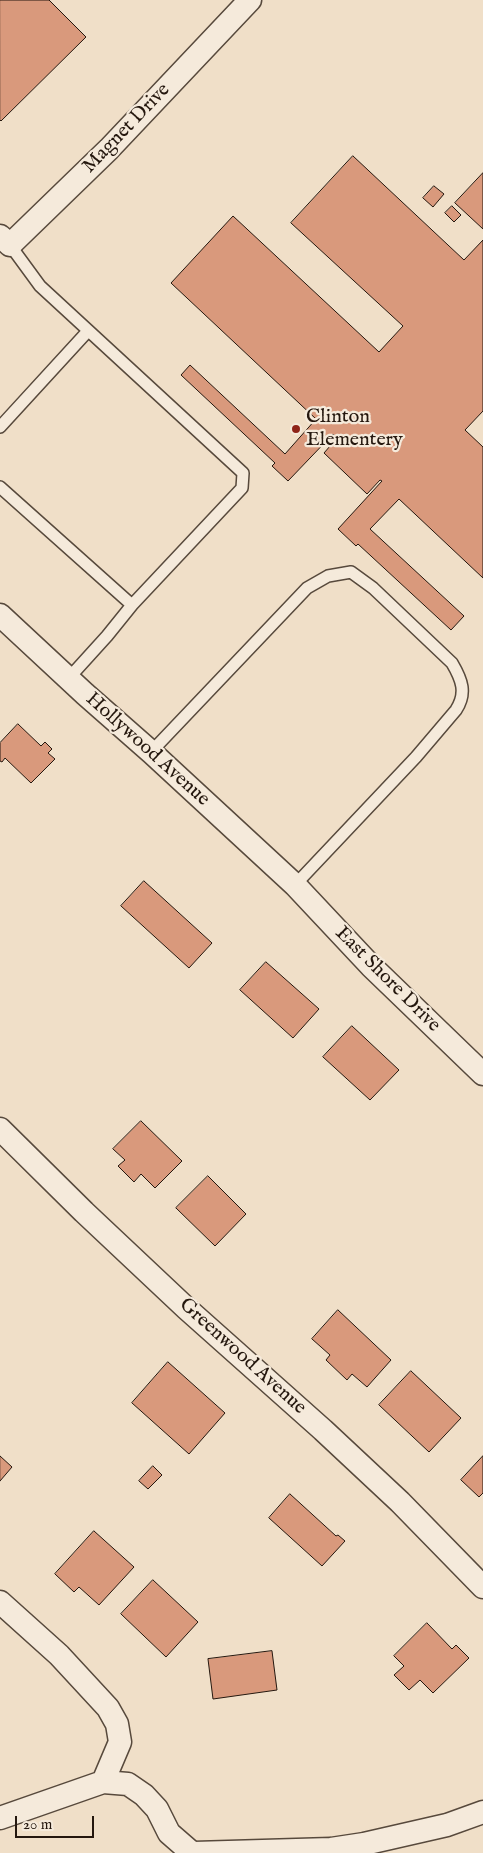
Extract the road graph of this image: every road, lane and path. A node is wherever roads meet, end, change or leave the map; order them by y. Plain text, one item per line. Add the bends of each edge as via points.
1 (250, 0) edge
2 (5, 240) edge
3 (88, 331) junction
4 (0, 427) edge
5 (0, 487) edge
6 (132, 605) junction
7 (0, 615) edge
8 (68, 678) junction
9 (150, 752) junction
10 (295, 884) junction
11 (483, 1074) edge
12 (0, 1129) edge
13 (483, 1587) edge
14 (0, 1602) edge
15 (103, 1782) junction
16 (483, 1812) edge
17 (0, 1818) edge
18 (193, 1853) edge

1 - 2 street, Magnet Drive via 108,149
2 - 3 lane via 40,286
3 - 4 lane
3 - 6 lane via 243,473 242,488
5 - 6 lane
6 - 8 lane
7 - 8 street, Hollywood Avenue
8 - 9 street, Hollywood Avenue
9 - 10 street, Hollywood Avenue
9 - 10 lane via 307,588 328,576 350,572 373,588 452,663 461,677 463,692 460,704 416,757
10 - 11 street, East Shore Drive via 371,966
12 - 13 street, Greenwood Avenue via 186,1308 400,1502
14 - 15 street via 59,1656 108,1708 117,1724 120,1742
15 - 17 street
15 - 18 street via 128,1784 144,1794 157,1809 169,1833
16 - 18 street via 446,1825 331,1850

